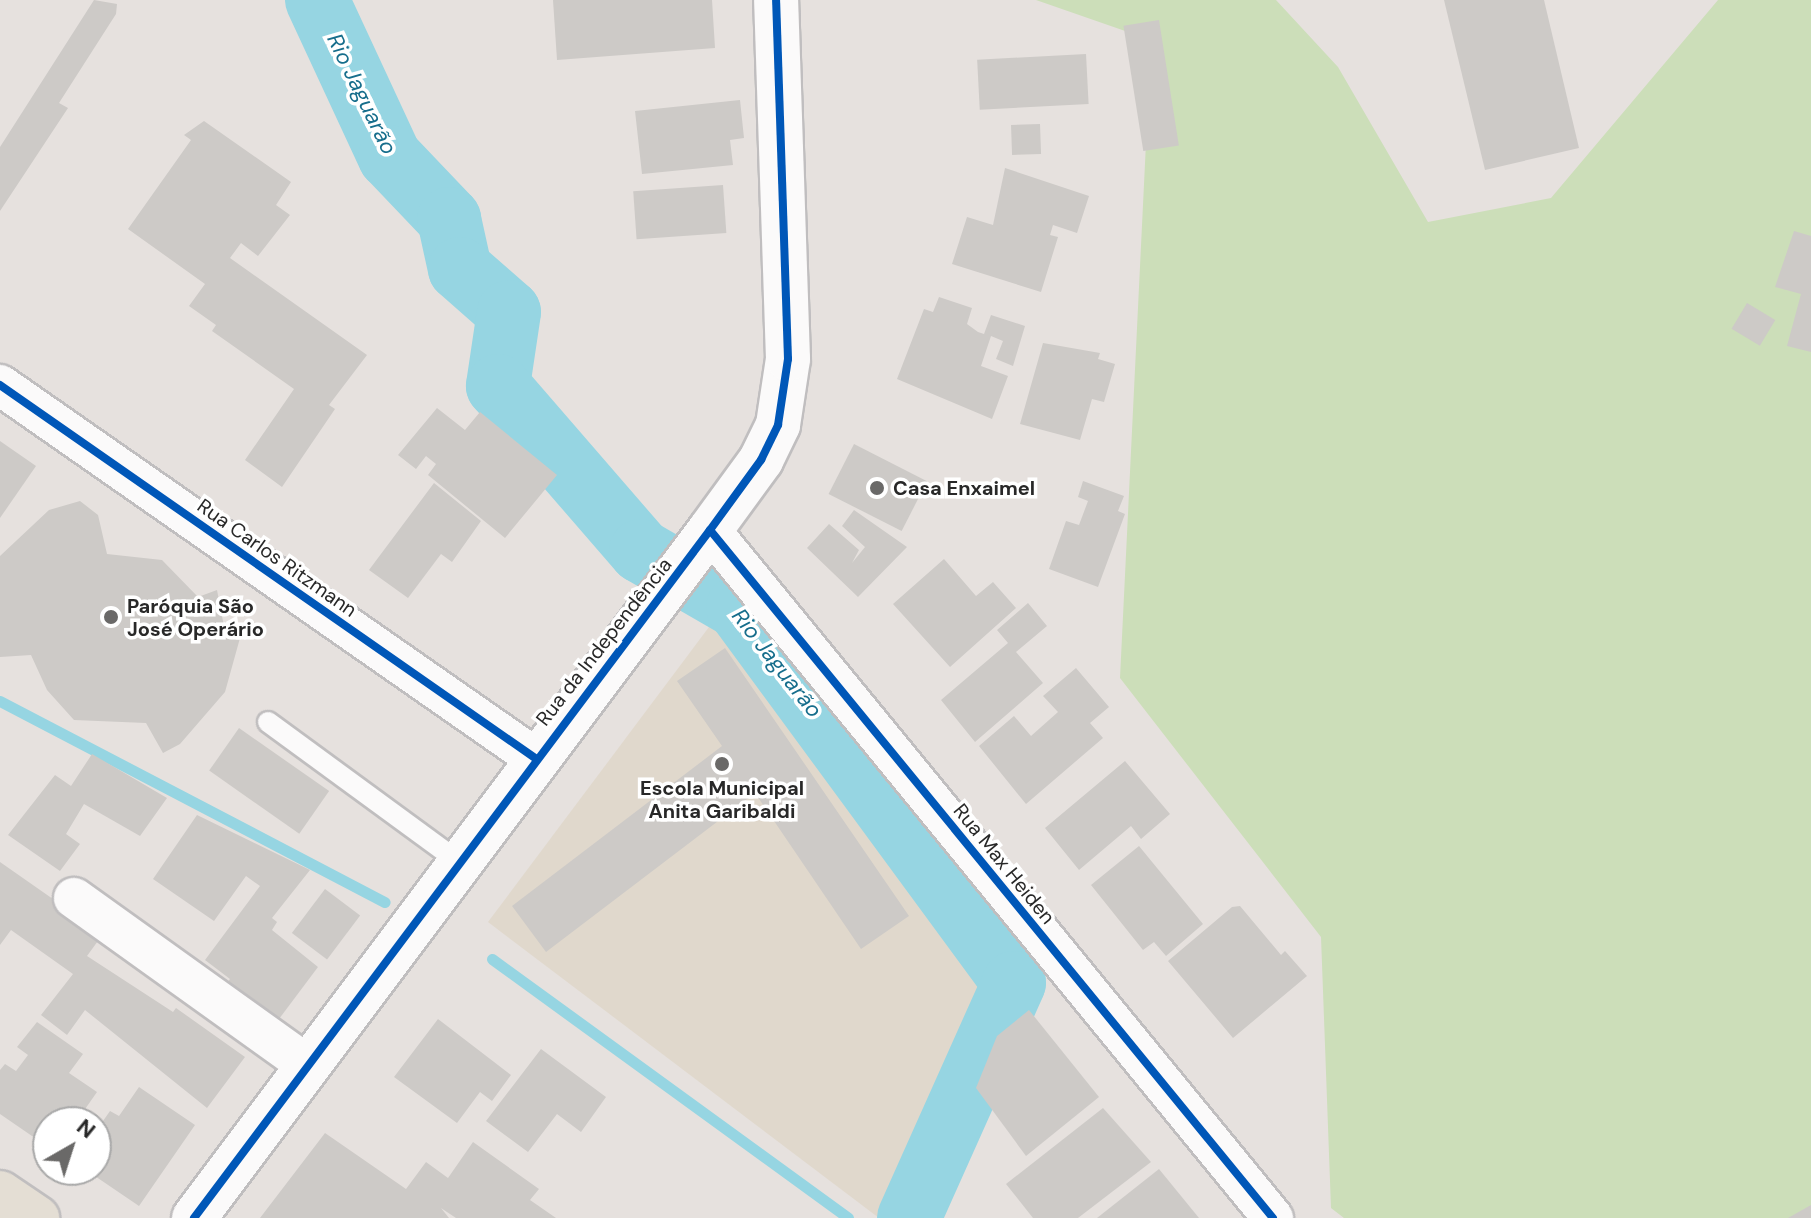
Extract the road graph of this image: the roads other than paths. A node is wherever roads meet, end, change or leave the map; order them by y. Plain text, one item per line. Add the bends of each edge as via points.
1 (776, 0) edge
2 (0, 385) edge
3 (699, 545) junction
4 (268, 722) dead end
5 (535, 758) junction
6 (458, 861) junction
7 (74, 898) dead end
8 (307, 1065) junction
9 (0, 1193) edge
10 (37, 1218) edge
11 (194, 1218) edge
12 (1273, 1218) edge

1 - 3 street, Rua da Independência via 787,216 786,392 761,460
2 - 5 street, Rua Carlos Ritzmann
3 - 5 street, Rua da Independência
3 - 12 street, Rua Max Heiden
4 - 6 lane
5 - 6 street, Rua da Independência
6 - 8 street, Rua da Independência
7 - 8 street
8 - 11 street, Rua da Independência
9 - 10 main road

